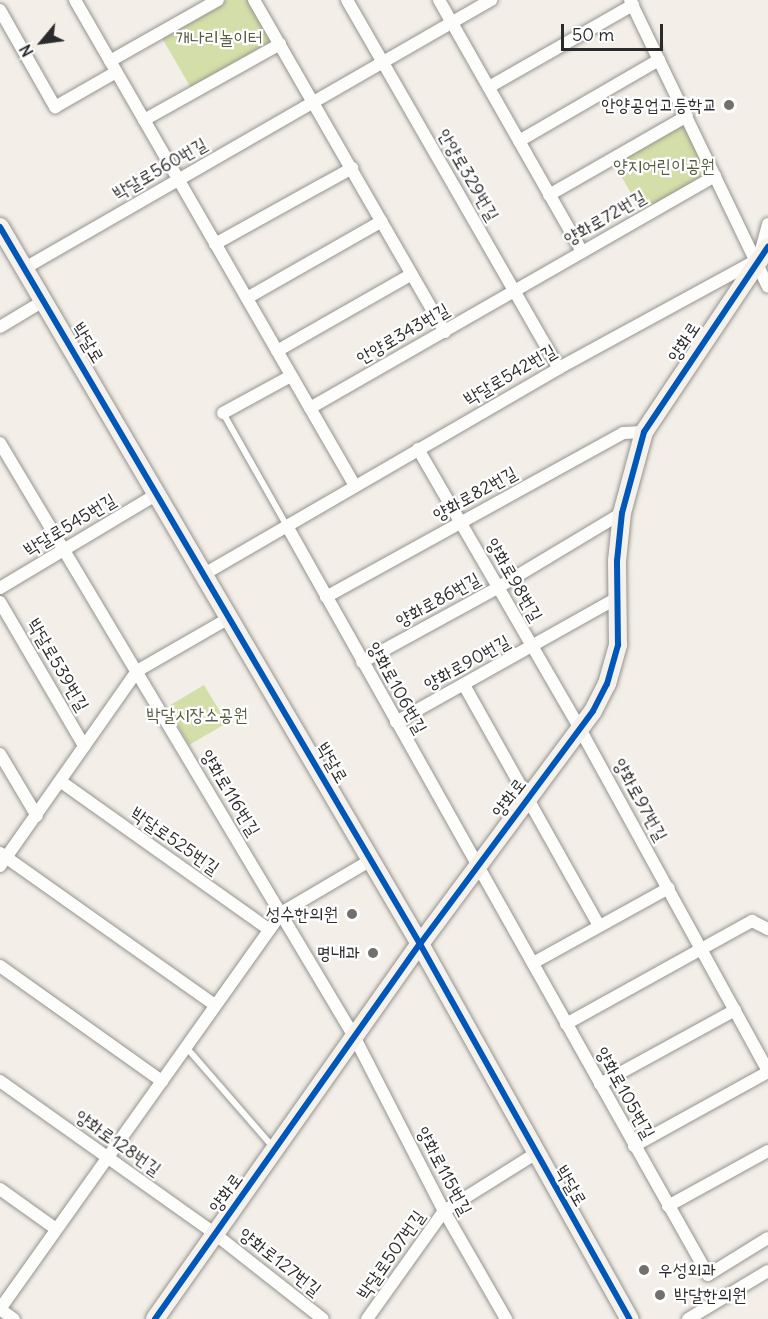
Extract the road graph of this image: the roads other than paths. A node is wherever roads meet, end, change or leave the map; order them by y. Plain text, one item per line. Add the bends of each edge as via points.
1 (218, 0) edge
2 (254, 0) edge
3 (347, 0) edge
4 (439, 0) edge
5 (491, 0) edge
6 (78, 1) edge
7 (632, 3) edge
8 (0, 10) edge
9 (452, 22) junction
10 (280, 44) junction
11 (659, 60) junction
12 (383, 62) junction
13 (113, 66) junction
14 (489, 87) junction
15 (314, 102) junction
16 (687, 116) junction
17 (144, 120) junction
18 (519, 141) junction
19 (352, 168) junction
20 (715, 176) junction
21 (178, 180) junction
22 (549, 195) junction
23 (382, 221) junction
24 (768, 224) edge
25 (0, 227) edge
26 (215, 244) junction
27 (582, 252) junction
28 (761, 254) edge
29 (25, 267) junction
30 (412, 274) junction
31 (768, 287) edge
32 (513, 292) junction
33 (247, 298) junction
34 (45, 300) junction
35 (0, 327) edge
36 (445, 332) junction
37 (277, 351) junction
38 (559, 368) junction
39 (291, 376) junction
40 (310, 408) junction
41 (223, 413) joint
42 (644, 432) junction
43 (0, 443) edge
44 (418, 449) junction
45 (355, 486) junction
46 (159, 493) junction
47 (622, 513) junction
48 (460, 523) junction
49 (287, 526) junction
50 (64, 549) junction
51 (206, 573) junction
52 (0, 588) edge
53 (497, 588) junction
54 (326, 597) junction
55 (617, 598) junction
56 (0, 602) edge
57 (231, 617) junction
58 (531, 647) junction
59 (362, 662) junction
60 (137, 671) junction
61 (464, 685) junction
62 (396, 722) junction
63 (580, 729) junction
64 (84, 746) junction
65 (0, 754) edge
66 (60, 781) junction
67 (527, 798) junction
68 (36, 816) junction
69 (2, 859) edge
70 (371, 860) junction
71 (477, 867) junction
72 (669, 888) junction
73 (281, 913) junction
74 (599, 926) junction
75 (768, 929) edge
76 (270, 930) junction
77 (420, 944) junction
78 (700, 950) junction
79 (533, 963) junction
80 (0, 966) edge
81 (215, 1005) junction
82 (735, 1010) junction
83 (566, 1024) junction
84 (355, 1038) junction
85 (186, 1047) junction
86 (768, 1072) edge
87 (0, 1081) edge
88 (162, 1081) junction
89 (600, 1084) junction
90 (634, 1146) junction
91 (275, 1150) junction
92 (768, 1151) edge
93 (535, 1154) junction
94 (106, 1157) junction
95 (0, 1189) edge
96 (668, 1206) junction
97 (444, 1211) junction
98 (56, 1229) junction
99 (215, 1234) junction
100 (768, 1238) edge
101 (768, 1270) edge
102 (0, 1309) edge
103 (14, 1319) edge
104 (155, 1319) edge
105 (323, 1319) edge
106 (367, 1319) edge
107 (506, 1319) edge
108 (630, 1319) edge
109 (688, 1319) edge

1 - 13 street
2 - 10 street
3 - 12 street, 안양로329번길
4 - 9 street
5 - 9 street, 박달로560번길
6 - 13 street
7 - 11 street
7 - 14 street
8 - 13 street via 55,107
9 - 12 street, 박달로560번길
9 - 14 street
10 - 15 street
10 - 17 street
11 - 16 street
11 - 18 street
12 - 15 street, 박달로560번길
12 - 32 street, 안양로329번길
13 - 17 street
14 - 18 street
15 - 19 street
15 - 21 street, 박달로560번길
16 - 20 street
16 - 22 street
17 - 21 street
18 - 22 street
19 - 23 street
19 - 26 street
20 - 27 street, 양화로72번길
20 - 28 street
21 - 26 street
21 - 29 street, 박달로560번길
22 - 27 street
23 - 30 street
23 - 33 street
24 - 28 street
25 - 29 street, 박달로
26 - 33 street
27 - 32 street, 양화로72번길
28 - 31 street
28 - 38 street, 박달로542번길
28 - 42 street, 양화로
29 - 34 street, 박달로
30 - 36 street
30 - 37 street
32 - 36 street, 안양로343번길
32 - 38 street, 안양로329번길
33 - 37 street
34 - 35 street
34 - 46 street, 박달로
36 - 40 street, 안양로343번길
37 - 39 street
38 - 44 street, 박달로542번길
39 - 40 street
39 - 41 street
40 - 45 street
41 - 49 lane
42 - 47 street, 양화로
42 - 48 street, 양화로82번길 via 623,433
43 - 50 street, 양화로116번길
44 - 45 street, 박달로542번길
44 - 48 street, 양화로98번길
45 - 49 street, 박달로542번길
46 - 50 street, 박달로545번길
46 - 51 street, 박달로
47 - 53 street, 양화로86번길
47 - 55 street, 양화로
48 - 53 street, 양화로98번길
48 - 54 street, 양화로82번길
49 - 51 street, 박달로542번길
49 - 54 street, 양화로106번길
50 - 52 street, 박달로545번길
50 - 60 street, 양화로116번길
51 - 57 street, 박달로
53 - 58 street, 양화로98번길
53 - 59 street, 양화로86번길
54 - 59 street, 양화로106번길
55 - 58 street, 양화로90번길
55 - 63 street, 양화로 via 618,645 608,684
56 - 64 street, 박달로539번길
57 - 60 street, 박달로539번길
57 - 70 street, 박달로
58 - 61 street, 양화로90번길
58 - 63 street, 양화로98번길
59 - 62 street, 양화로106번길
60 - 64 street, 박달로539번길
60 - 73 street, 양화로116번길
61 - 62 street, 양화로90번길
61 - 67 street, 양화로
62 - 71 street, 양화로106번길
63 - 67 street, 양화로
63 - 72 street, 양화로97번길
64 - 66 street, 박달로539번길
65 - 68 street
66 - 68 street, 박달로539번길
66 - 76 street, 박달로525번길
67 - 71 street, 양화로
67 - 74 street, 양화로
68 - 69 street, 박달로539번길
69 - 81 street
70 - 73 street
70 - 77 street, 박달로
71 - 77 street, 양화로
71 - 79 street, 양화로105번길
72 - 74 street
72 - 78 street, 양화로97번길
73 - 76 street
73 - 84 street, 양화로116번길
74 - 79 street
75 - 78 street via 752,921
76 - 81 street
77 - 84 street, 양화로
77 - 93 street, 박달로
78 - 82 street, 양화로97번길
78 - 83 street
79 - 83 street, 양화로105번길
80 - 88 street
81 - 85 street
82 - 86 street, 양화로97번길
82 - 89 street
83 - 89 street, 양화로105번길
84 - 91 street, 양화로
84 - 97 street, 양화로115번길
85 - 88 street
85 - 91 lane
86 - 90 street, 양화로97번길
87 - 94 street, 양화로128번길
88 - 94 street
89 - 90 street, 양화로105번길
90 - 96 street, 양화로105번길
91 - 99 street, 양화로
92 - 96 street
93 - 97 street, 박달로507번길
93 - 108 street, 박달로
94 - 98 street
94 - 99 street, 양화로128번길
95 - 98 street
96 - 100 street, 양화로105번길 via 708,1275
97 - 106 street, 박달로507번길
97 - 107 street, 양화로115번길
98 - 102 street
99 - 104 street, 양화로
99 - 105 street, 양화로127번길
101 - 109 street
102 - 103 street

